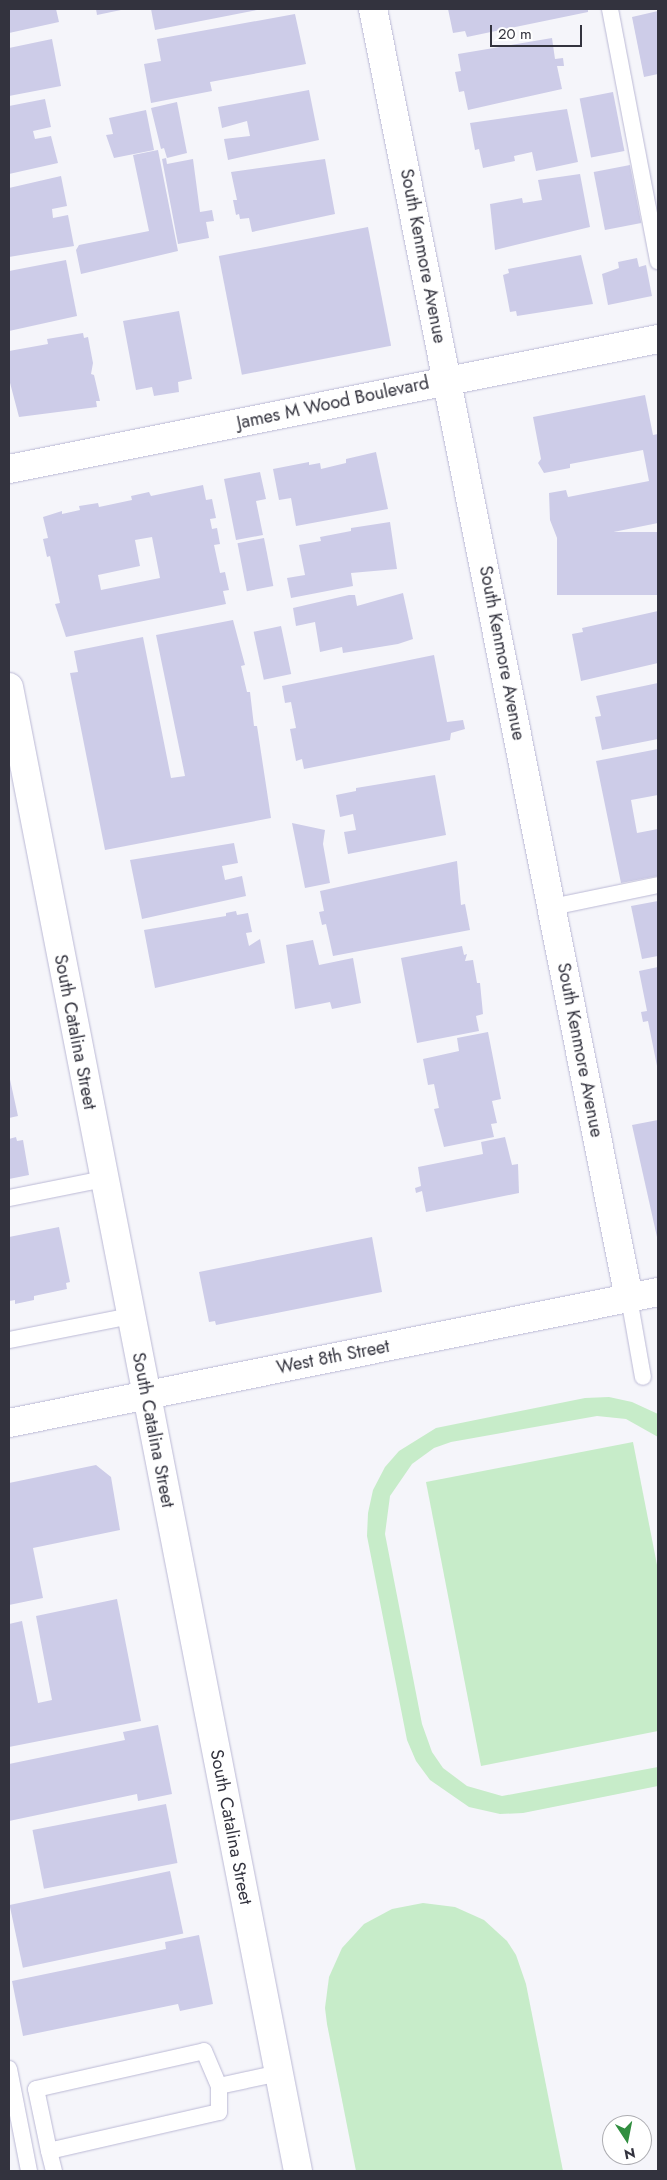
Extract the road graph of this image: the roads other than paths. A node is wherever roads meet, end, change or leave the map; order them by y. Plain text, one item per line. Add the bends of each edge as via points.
1 (373, 9) edge
2 (610, 9) edge
3 (658, 261) edge
4 (658, 338) edge
5 (448, 379) junction
6 (9, 469) edge
7 (9, 688) edge
8 (658, 886) edge
9 (552, 908) junction
10 (104, 1179) junction
11 (9, 1198) edge
12 (658, 1292) edge
13 (629, 1298) junction
14 (130, 1316) junction
15 (9, 1340) edge
16 (643, 1377) dead end
17 (145, 1394) junction
18 (9, 1423) edge
19 (9, 2069) edge
20 (279, 2073) junction
21 (220, 2086) junction
22 (49, 2151) junction
23 (29, 2171) edge
24 (54, 2171) edge
25 (296, 2171) edge

1 - 5 street, South Kenmore Avenue
2 - 3 lane
4 - 5 street, James M Wood Boulevard
5 - 6 street, James M Wood Boulevard
5 - 9 street, South Kenmore Avenue
7 - 10 street, South Catalina Street
8 - 9 lane
9 - 13 street, South Kenmore Avenue
10 - 11 lane
10 - 14 street, South Catalina Street
12 - 13 street, West 8th Street
13 - 16 lane
13 - 17 street, West 8th Street
14 - 15 lane
14 - 17 street, South Catalina Street
17 - 18 street, West 8th Street
17 - 20 street, South Catalina Street
19 - 23 lane
20 - 21 lane
20 - 25 street, South Catalina Street
21 - 22 lane via 219,2112
21 - 22 lane via 204,2051 36,2089
22 - 24 lane

